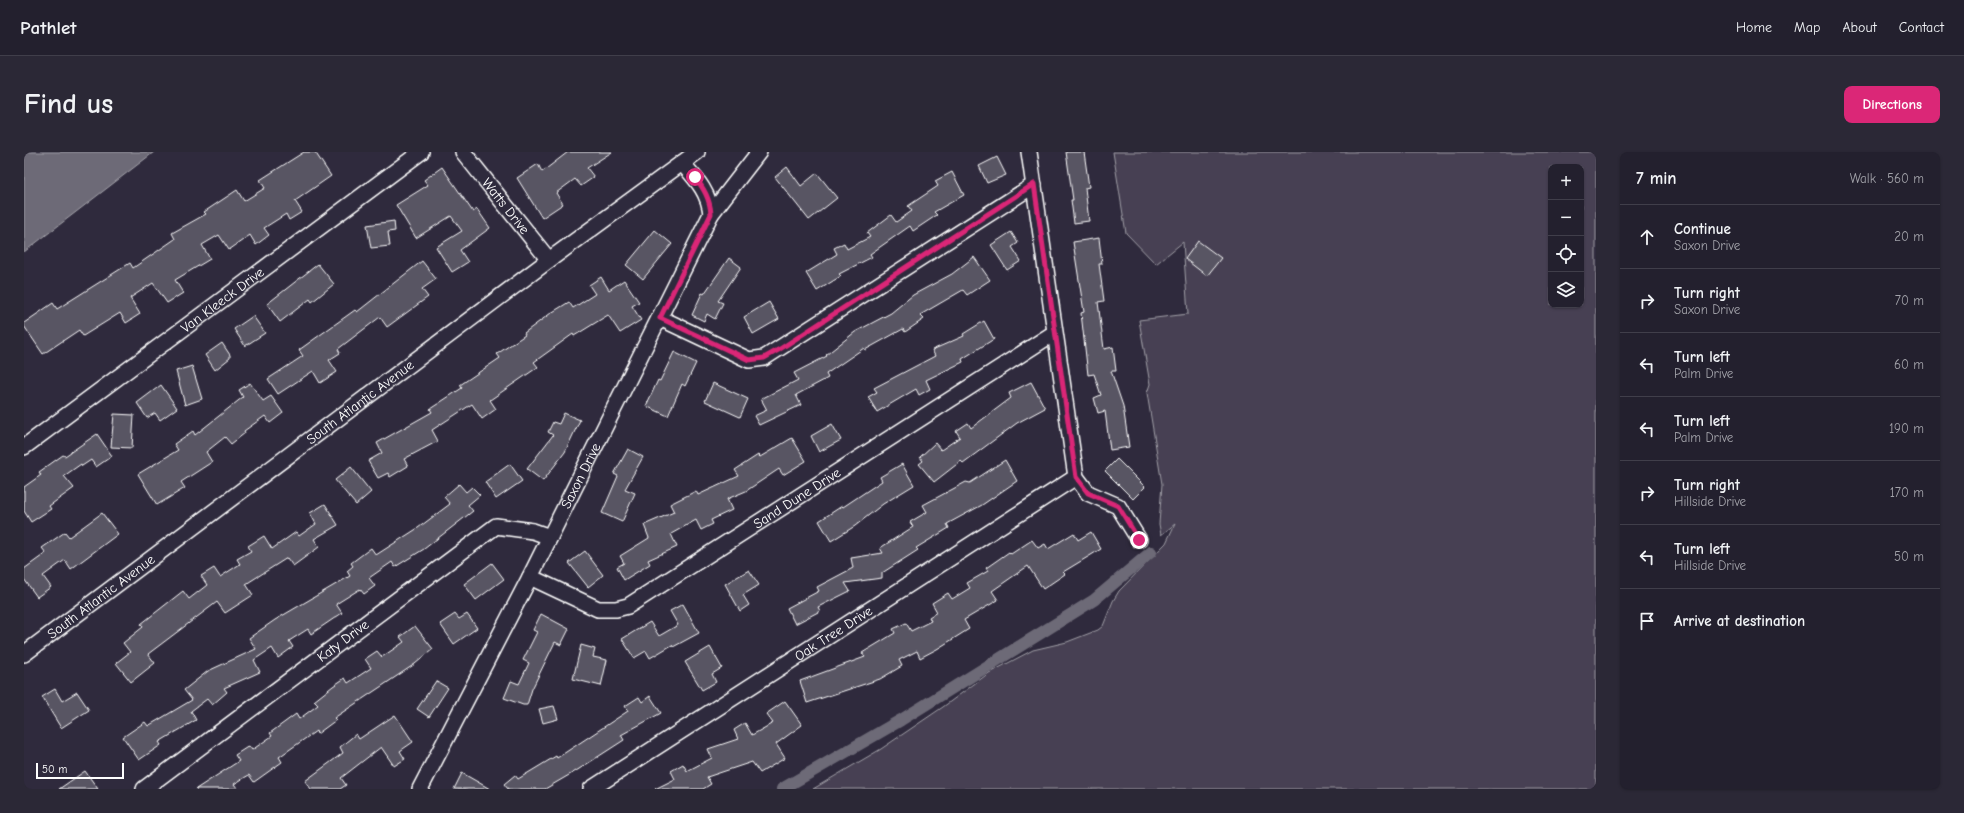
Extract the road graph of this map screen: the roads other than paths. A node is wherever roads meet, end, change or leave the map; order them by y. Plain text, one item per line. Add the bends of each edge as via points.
1 (421, 152) edge
2 (463, 152) edge
3 (697, 152) edge
4 (759, 152) edge
5 (1029, 152) edge
6 (682, 163) junction
7 (1034, 184) junction
8 (711, 214) junction
9 (549, 260) junction
10 (660, 318) junction
11 (1054, 333) junction
12 (24, 448) edge
13 (1076, 477) junction
14 (550, 537) junction
15 (1139, 540) dead end
16 (530, 577) junction
17 (24, 654) edge
18 (144, 789) edge
19 (420, 789) edge
20 (591, 789) edge

1 - 12 street, Van Kleeck Drive
2 - 9 street, Watts Drive
3 - 6 street, South Atlantic Avenue
4 - 8 street, Saxon Drive
5 - 7 street
6 - 8 street via 703,188 710,202
6 - 9 street, South Atlantic Avenue
7 - 10 street via 764,358 749,360
7 - 11 street
8 - 10 street, Saxon Drive
9 - 17 street, South Atlantic Avenue
10 - 14 street, Saxon Drive
11 - 13 street
11 - 16 street, Sand Dune Drive via 628,606 598,609
13 - 15 street via 1088,493 1118,506
13 - 20 street, Oak Tree Drive
14 - 16 street, Saxon Drive
14 - 18 street, Katy Drive via 534,531 496,526
16 - 19 street, Saxon Drive

